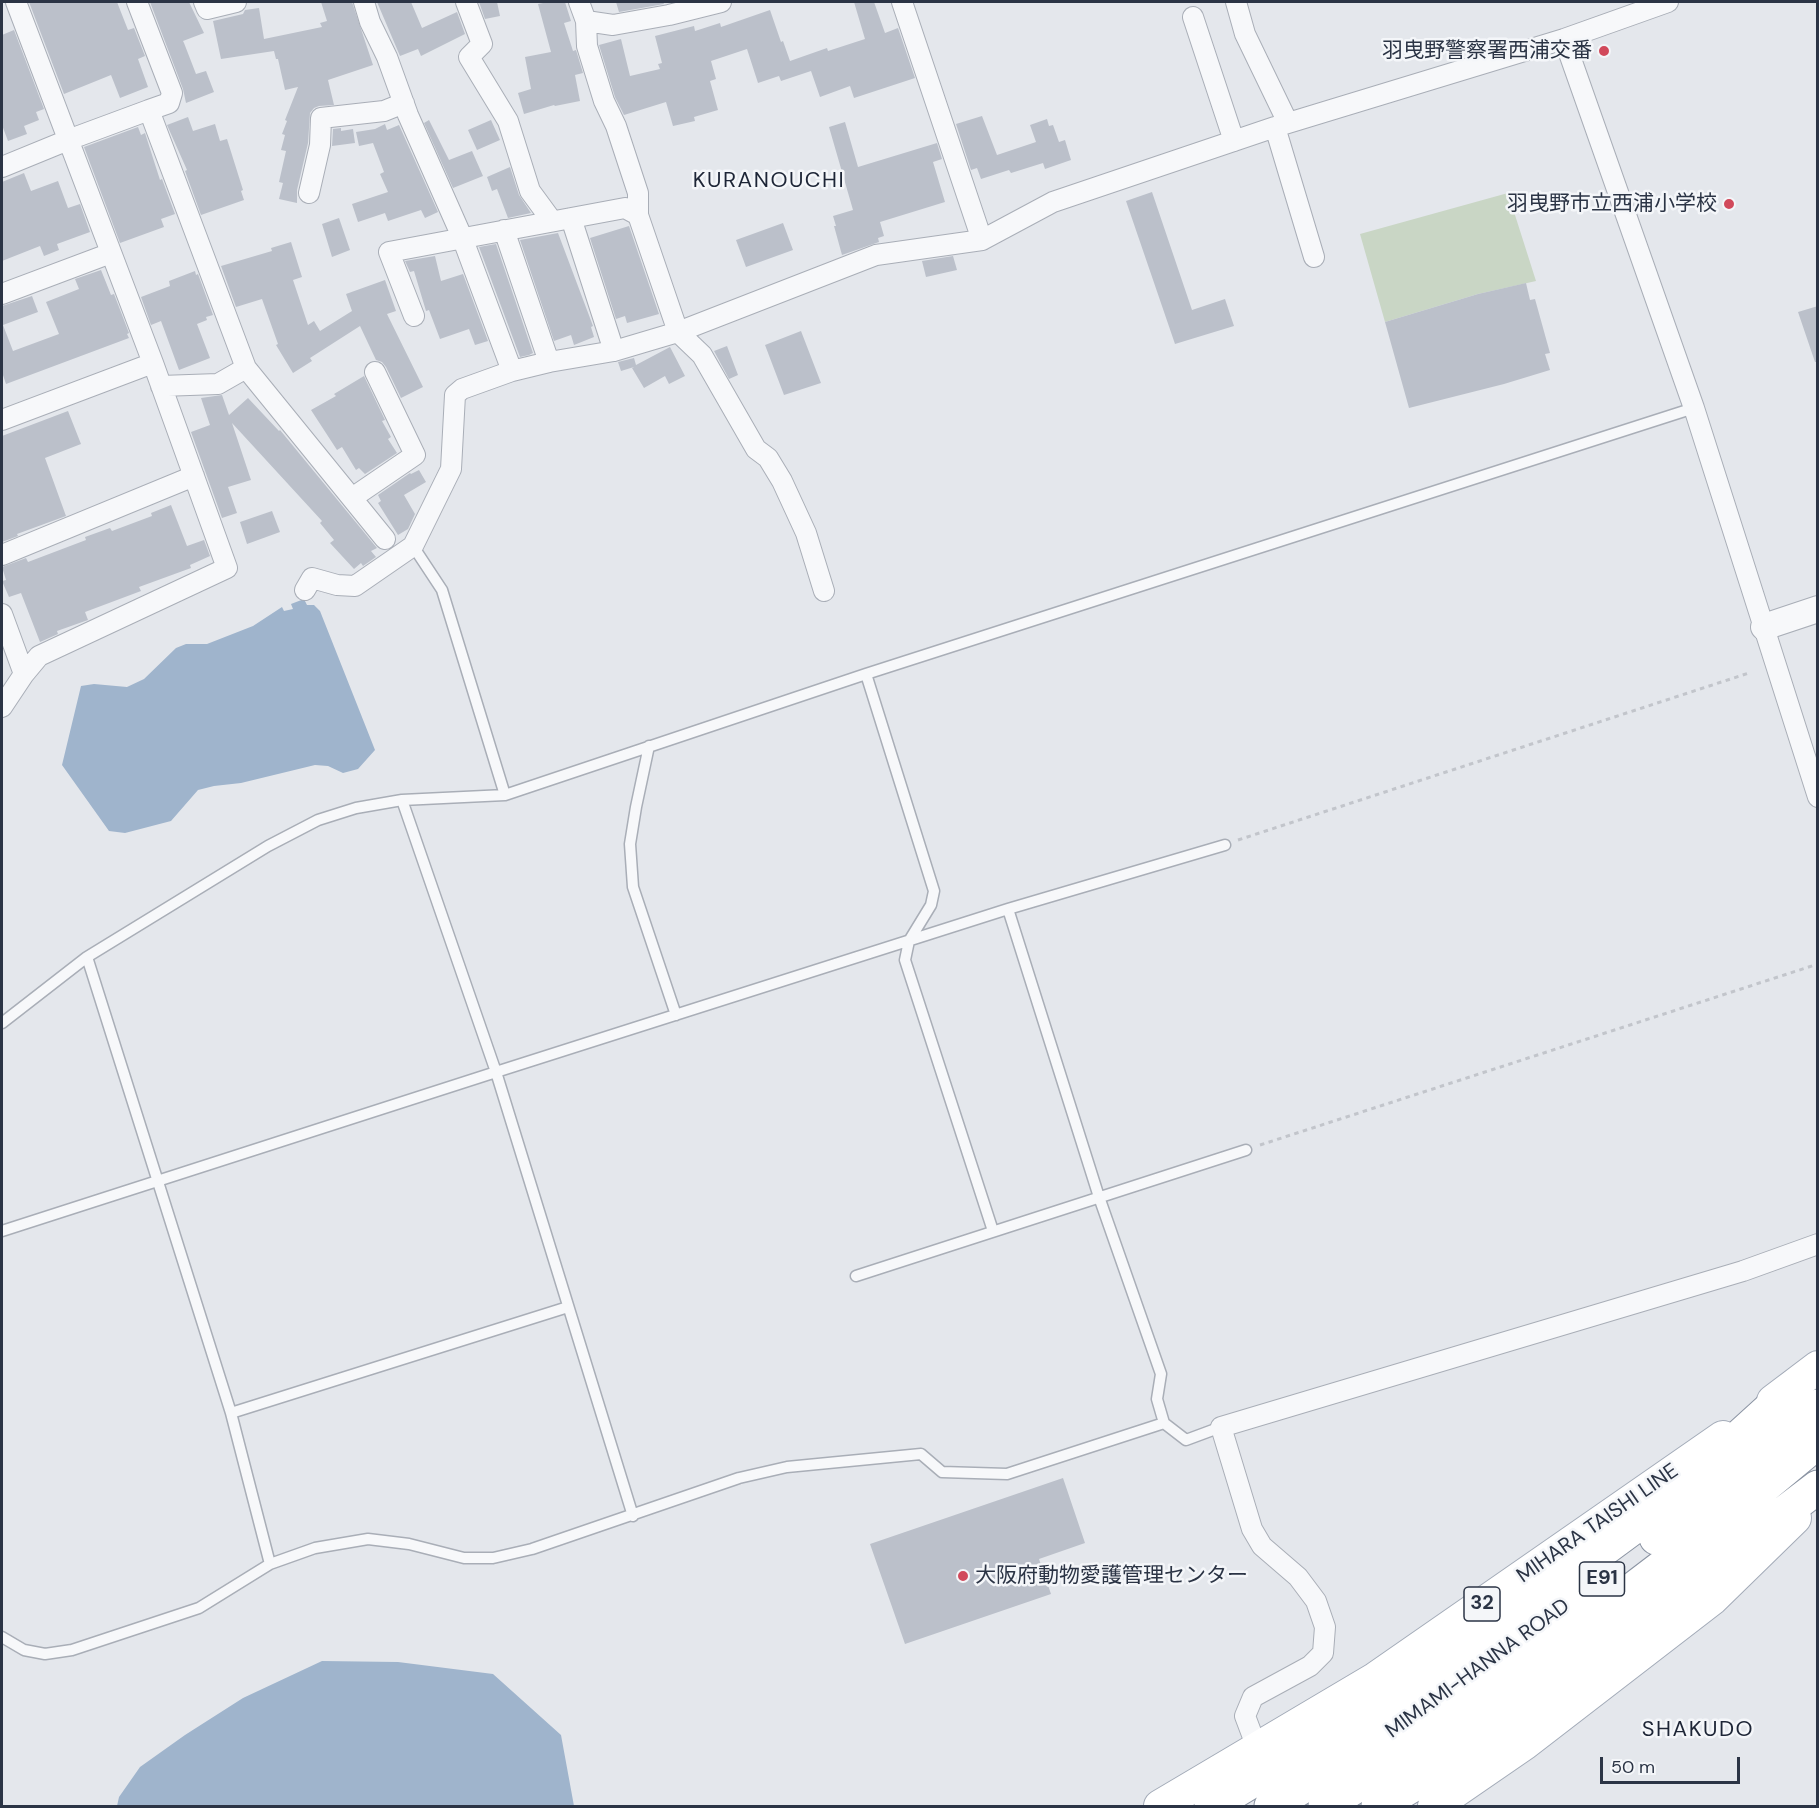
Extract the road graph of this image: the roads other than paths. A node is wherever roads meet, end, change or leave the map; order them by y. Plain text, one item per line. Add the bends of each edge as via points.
1 (16, 2) edge
2 (137, 2) edge
3 (204, 2) edge
4 (236, 2) edge
5 (364, 2) edge
6 (466, 2) edge
7 (579, 2) edge
8 (721, 2) edge
9 (902, 2) edge
10 (1236, 2) edge
11 (1668, 2) edge
12 (1193, 17) dead end
13 (586, 21) junction
14 (1564, 39) junction
15 (404, 103) junction
16 (149, 110) junction
17 (1282, 125) junction
18 (68, 140) junction
19 (1234, 141) junction
20 (2, 167) edge
21 (309, 193) dead end
22 (638, 215) junction
23 (561, 220) junction
24 (504, 230) junction
25 (462, 237) junction
26 (982, 240) junction
27 (111, 253) junction
28 (1314, 257) dead end
29 (2, 294) edge
30 (414, 316) dead end
31 (678, 332) junction
32 (614, 351) junction
33 (549, 362) junction
34 (153, 363) junction
35 (246, 368) junction
36 (513, 371) junction
37 (375, 372) dead end
38 (161, 386) junction
39 (1694, 408) junction
40 (2, 420) edge
41 (194, 476) junction
42 (352, 498) junction
43 (385, 539) dead end
44 (413, 546) junction
45 (2, 555) edge
46 (305, 590) dead end
47 (824, 591) dead end
48 (1818, 609) edge
49 (2, 614) edge
50 (1764, 627) junction
51 (24, 674) junction
52 (866, 674) junction
53 (2, 708) edge
54 (649, 746) junction
55 (505, 795) junction
56 (1818, 797) edge
57 (402, 800) junction
58 (1225, 845) road end
59 (1008, 909) junction
60 (909, 941) junction
61 (87, 957) junction
62 (676, 1015) junction
63 (2, 1023) edge
64 (496, 1072) junction
65 (1246, 1150) road end
66 (157, 1181) junction
67 (1099, 1197) junction
68 (2, 1231) edge
69 (993, 1231) junction
70 (1818, 1244) edge
71 (856, 1276) dead end
72 (568, 1307) junction
73 (1810, 1387) edge
74 (231, 1413) junction
75 (1164, 1423) junction
76 (1221, 1427) junction
77 (1818, 1442) edge
78 (1818, 1487) edge
79 (1818, 1497) edge
80 (633, 1516) junction
81 (270, 1564) junction
82 (2, 1637) edge
83 (1386, 1752) junction
84 (1261, 1754) junction
85 (1160, 1806) edge
86 (1211, 1806) edge
87 (1271, 1806) edge
88 (1325, 1806) edge
89 (1378, 1806) edge
90 (1434, 1806) edge

1 - 18 street
2 - 16 street via 172,93 169,103
3 - 4 street via 207,9
5 - 15 street
6 - 23 street via 482,44 469,57 508,121 530,191
7 - 13 street
8 - 13 street via 613,25
9 - 26 street
10 - 17 street
11 - 14 street
12 - 19 street
13 - 22 street via 587,46 638,193
14 - 17 street
14 - 39 street
15 - 21 street via 384,111 321,118 320,145
15 - 25 street
16 - 18 street
16 - 35 street
17 - 19 street
17 - 28 street
18 - 20 street
18 - 27 street
19 - 26 street via 1053,202
22 - 23 street via 625,208
22 - 31 street
23 - 24 street
23 - 32 street
24 - 25 street
24 - 33 street
25 - 30 street via 389,252
25 - 36 street
26 - 31 street via 876,255
27 - 29 street
27 - 34 street
31 - 32 street
31 - 47 street via 702,355 756,449 768,458 782,482 806,532
32 - 33 street
33 - 36 street
34 - 38 street
34 - 40 street
35 - 38 street via 218,384
35 - 42 street
36 - 44 street via 455,395 451,469
37 - 42 street via 415,455
38 - 41 street
39 - 50 street
39 - 52 lane
41 - 45 street
41 - 51 street via 227,568 39,656
42 - 43 street
44 - 46 street via 355,586 312,578
44 - 55 lane via 442,590
48 - 50 street
49 - 51 street
50 - 56 street
51 - 53 street
52 - 54 lane
52 - 60 lane via 934,891 931,905
54 - 55 lane
54 - 62 lane via 630,844 633,887
55 - 57 lane
57 - 61 lane via 318,820 268,846
57 - 64 lane
58 - 59 lane
59 - 60 lane
59 - 67 lane
60 - 62 lane
60 - 69 lane via 905,960
61 - 63 lane
61 - 66 lane
62 - 64 lane
64 - 66 lane
64 - 72 lane
65 - 67 lane
66 - 68 lane
66 - 74 lane
67 - 69 lane
67 - 75 lane via 1161,1374 1157,1399
69 - 71 lane
70 - 76 street
72 - 74 lane
72 - 80 lane
73 - 83 highway, MIMAMI-HANNA ROAD / E91 via 1707,1500 1516,1643
73 - 84 main road, MIHARA TAISHI LINE / 32
73 - 86 highway via 1664,1505 1542,1595 1368,1711
74 - 81 lane
75 - 76 lane via 1186,1440
75 - 80 lane via 1007,1474 942,1472 921,1454 787,1467 738,1478
76 - 84 street via 1252,1529 1262,1546 1298,1577 1316,1601 1325,1627 1323,1653 1310,1666 1253,1698 1245,1716
77 - 83 highway, MIMAMI-HANNA ROAD / E91 via 1726,1518 1532,1666
78 - 89 highway via 1418,1782
79 - 90 main road via 1712,1599 1524,1744
80 - 81 lane via 493,1558 464,1558 410,1544 368,1539 315,1548
81 - 82 lane via 199,1608 72,1650 45,1654 24,1650
83 - 87 highway, MIMAMI-HANNA ROAD / E91
83 - 88 highway, MIMAMI-HANNA ROAD / E91
84 - 85 main road, MIHARA TAISHI LINE / 32

